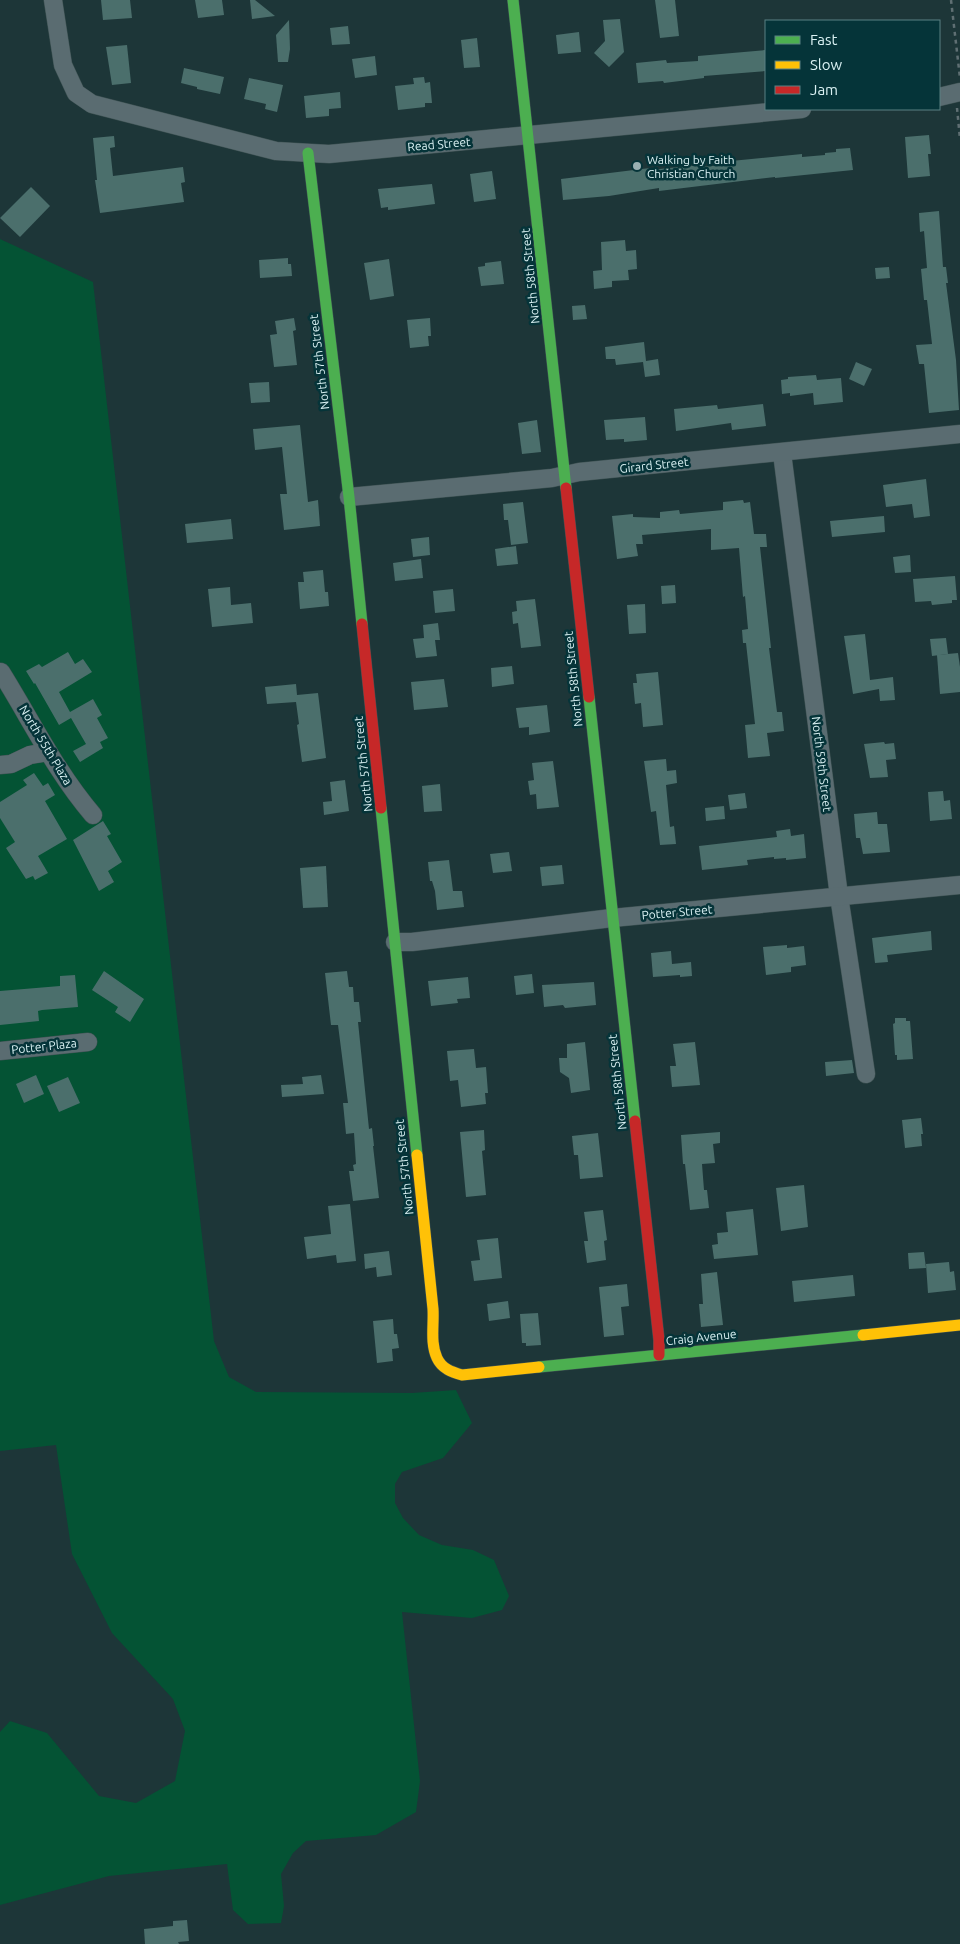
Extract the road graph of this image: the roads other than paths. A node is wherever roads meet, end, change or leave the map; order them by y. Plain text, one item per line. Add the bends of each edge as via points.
1 (53, 0) edge
2 (513, 0) edge
3 (959, 92) edge
4 (940, 97) edge
5 (791, 110) edge
6 (528, 134) junction
7 (308, 153) junction
8 (960, 434) edge
9 (782, 453) junction
10 (564, 475) junction
11 (349, 497) junction
12 (1, 672) edge
13 (48, 752) junction
14 (0, 765) edge
15 (93, 815) dead end
16 (960, 885) edge
17 (839, 896) junction
18 (612, 918) junction
19 (395, 942) junction
20 (88, 1042) dead end
21 (0, 1051) edge
22 (866, 1074) dead end
23 (960, 1325) edge
24 (659, 1355) junction
25 (445, 1370) joint

1 - 7 street, Read Street via 64,65 82,99 127,114 276,151
2 - 6 street, North 58th Street
3 - 4 street
5 - 6 street, Read Street
6 - 7 street, Read Street via 329,154
6 - 10 street, North 58th Street
7 - 11 street, North 57th Street
8 - 9 street, Girard Street
9 - 10 street, Girard Street
9 - 17 street, North 59th Street
10 - 11 street, Girard Street
10 - 18 street, North 58th Street
11 - 19 street, North 57th Street
12 - 13 street, North 55th Plaza
13 - 14 street
13 - 15 street, North 55th Plaza
16 - 17 street, Potter Street
17 - 18 street, Potter Street
17 - 22 street, North 59th Street
18 - 19 street, Potter Street
18 - 24 street, North 58th Street via 660,1340
19 - 25 street, North 57th Street via 435,1353
20 - 21 street, Potter Plaza
23 - 24 street, Craig Avenue
24 - 25 street, Craig Avenue via 462,1374

